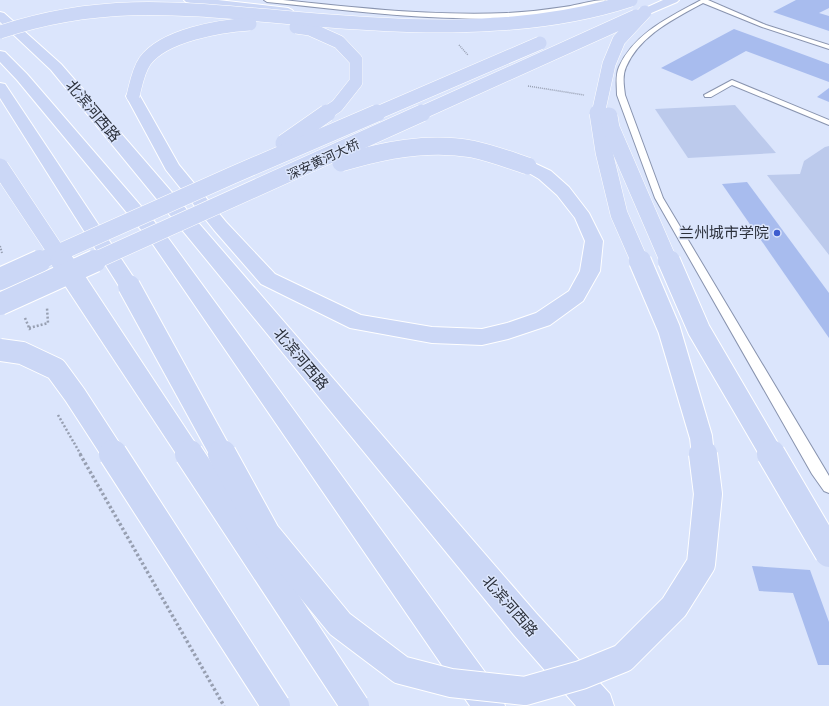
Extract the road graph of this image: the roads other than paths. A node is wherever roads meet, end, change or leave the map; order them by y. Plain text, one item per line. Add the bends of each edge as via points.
1 (190, 0) edge
2 (267, 0) edge
3 (603, 0) edge
4 (631, 0) edge
5 (673, 0) edge
6 (704, 0) edge
7 (643, 6) edge
8 (0, 16) edge
9 (384, 24) junction
10 (0, 32) edge
11 (829, 47) edge
12 (0, 55) edge
13 (603, 83) junction
14 (0, 87) edge
15 (708, 95) dead end
16 (829, 123) edge
17 (119, 141) junction
18 (0, 167) edge
19 (172, 167) junction
20 (233, 175) junction
21 (247, 193) junction
22 (220, 226) junction
23 (0, 279) edge
24 (235, 280) junction
25 (0, 304) edge
26 (0, 350) edge
27 (829, 487) edge
28 (829, 553) edge
29 (276, 706) edge
30 (355, 706) edge
31 (489, 706) edge
32 (598, 706) edge

1 - 9 main road, bridge
2 - 3 lane via 384,13 457,16 534,14
4 - 9 main road, bridge via 595,11 504,23
5 - 7 main road
6 - 11 lane via 764,26
6 - 27 lane via 661,24 638,44 622,68 621,95 659,198
7 - 13 main road, bridge via 619,40
7 - 20 main road, 深安黄河大桥, bridge
7 - 21 main road, 深安黄河大桥, bridge
8 - 17 main road, 北滨河西路 via 56,67
9 - 10 main road, bridge via 152,4 110,3 65,9 21,22
12 - 31 main road via 27,83 159,239
13 - 14 main road, bridge via 598,112 604,152 619,214 669,329 701,437 708,494 701,564 674,607 623,658 581,675 525,691 451,683 401,670 340,624 266,534 129,286
13 - 28 main road, bridge via 611,128 699,330
15 - 16 lane via 732,82
17 - 19 main road
17 - 24 main road, 北滨河西路
18 - 30 main road, bridge
19 - 20 main road, bridge via 133,96 139,74 149,57 172,42 200,31 230,25 272,24 310,29 339,42 356,60 356,82 337,106
19 - 22 main road
20 - 23 main road, 深安黄河大桥, bridge
21 - 22 main road, bridge via 372,153 420,146 471,149 528,166 545,175 563,191 583,217 594,241 590,271 576,296 543,319 482,337 432,335 356,322 268,278
21 - 25 main road, 深安黄河大桥, bridge
22 - 24 main road
24 - 32 main road, 北滨河西路 via 525,624
26 - 29 main road, bridge via 22,353 56,369

